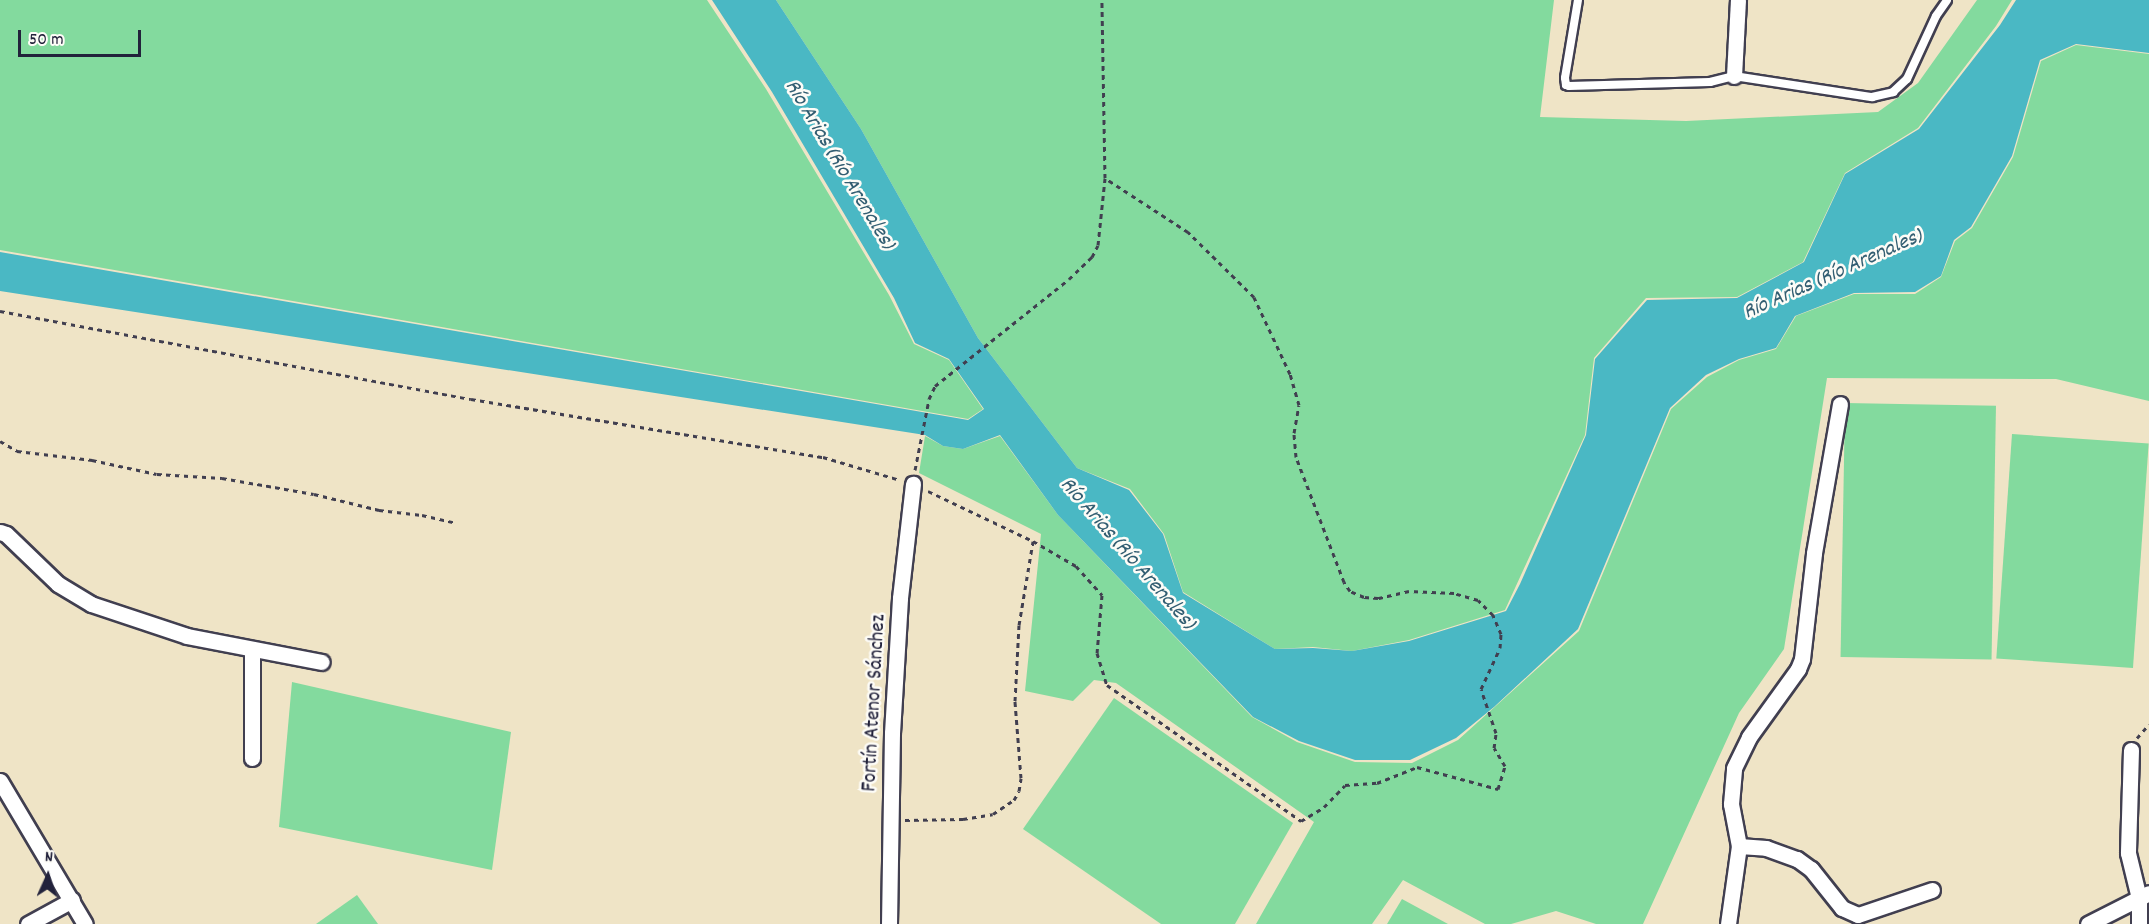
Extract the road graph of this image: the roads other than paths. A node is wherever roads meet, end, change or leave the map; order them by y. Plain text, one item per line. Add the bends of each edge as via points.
1 (1578, 0) edge
2 (1738, 0) edge
3 (1947, 0) edge
4 (1734, 76) junction
5 (1840, 404) dead end
6 (913, 484) road end
7 (0, 532) edge
8 (252, 650) junction
9 (322, 662) dead end
10 (2131, 750) dead end
11 (252, 758) dead end
12 (2, 789) edge
13 (1739, 846) junction
14 (1932, 890) dead end
15 (2144, 896) edge
16 (72, 900) junction
17 (1860, 920) edge
18 (28, 924) edge
19 (85, 924) edge
20 (889, 924) edge
21 (1728, 924) edge
22 (2088, 924) edge
23 (2139, 924) edge

1 - 4 lane via 1566,86 1710,82
2 - 4 street
3 - 4 lane via 1907,79 1893,92 1872,97
5 - 13 street via 1815,541 1802,659 1749,737 1734,768 1731,804
6 - 20 street, Fortín Atenor Sánchez via 900,609
7 - 8 street via 58,584 91,604 187,636
8 - 9 street
8 - 11 street
10 - 15 street via 2128,853
12 - 16 street
13 - 17 street via 1797,859 1811,869 1842,908
13 - 21 street
14 - 17 street
15 - 22 street
15 - 23 street
16 - 18 street
16 - 19 street

